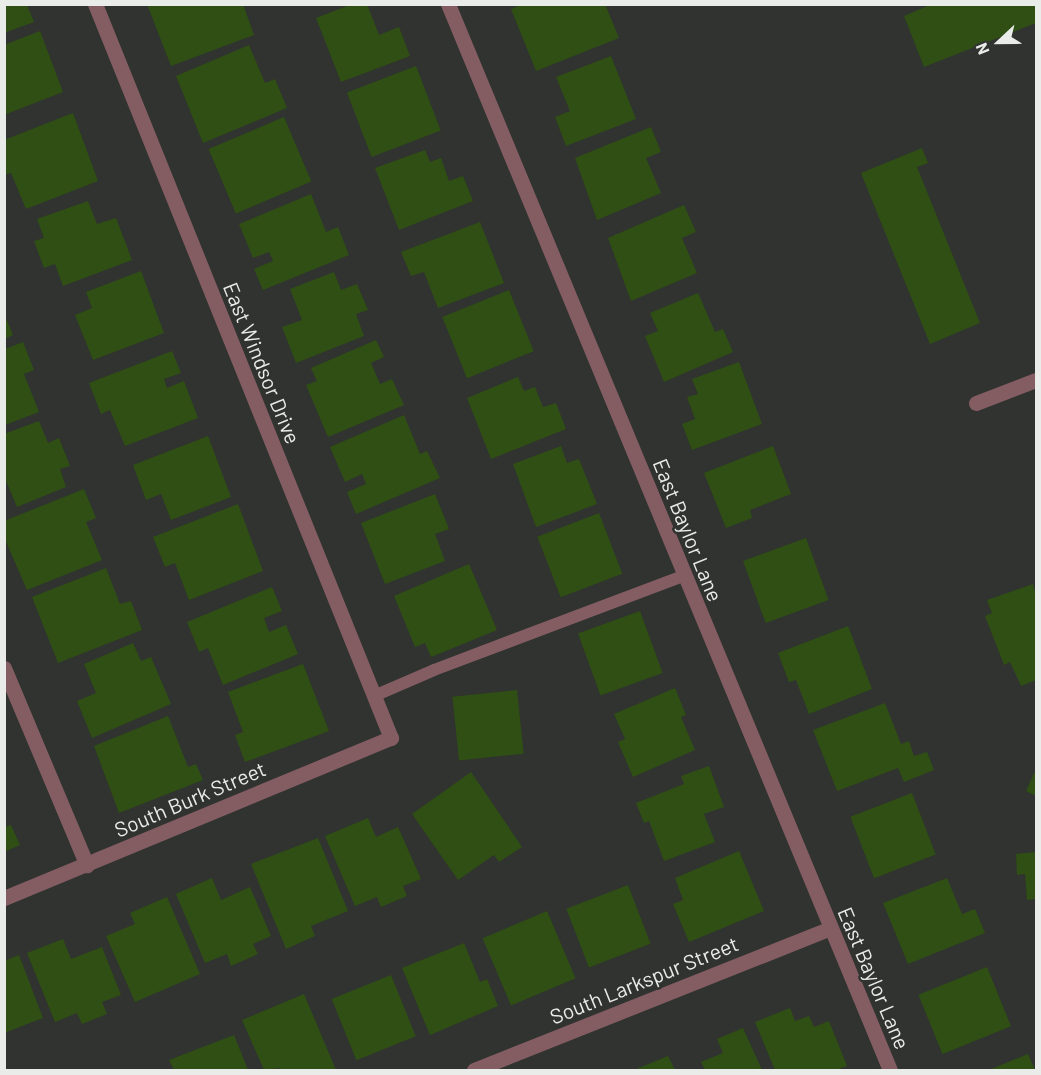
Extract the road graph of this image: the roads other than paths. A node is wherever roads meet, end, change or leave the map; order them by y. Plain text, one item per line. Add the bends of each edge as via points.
1 (95, 4) edge
2 (448, 4) edge
3 (1036, 380) edge
4 (976, 403) dead end
5 (685, 575) junction
6 (4, 668) edge
7 (374, 696) junction
8 (391, 738) joint
9 (87, 864) junction
10 (4, 898) edge
11 (830, 928) junction
12 (474, 1071) edge
13 (890, 1071) edge

1 - 7 street, East Windsor Drive
2 - 5 street, East Baylor Lane
3 - 4 street
5 - 7 lane
5 - 11 street, East Baylor Lane
6 - 9 street
7 - 8 street, East Windsor Drive
8 - 9 street, South Burk Street
9 - 10 street, South Burk Street
11 - 12 street, South Larkspur Street
11 - 13 street, East Baylor Lane

